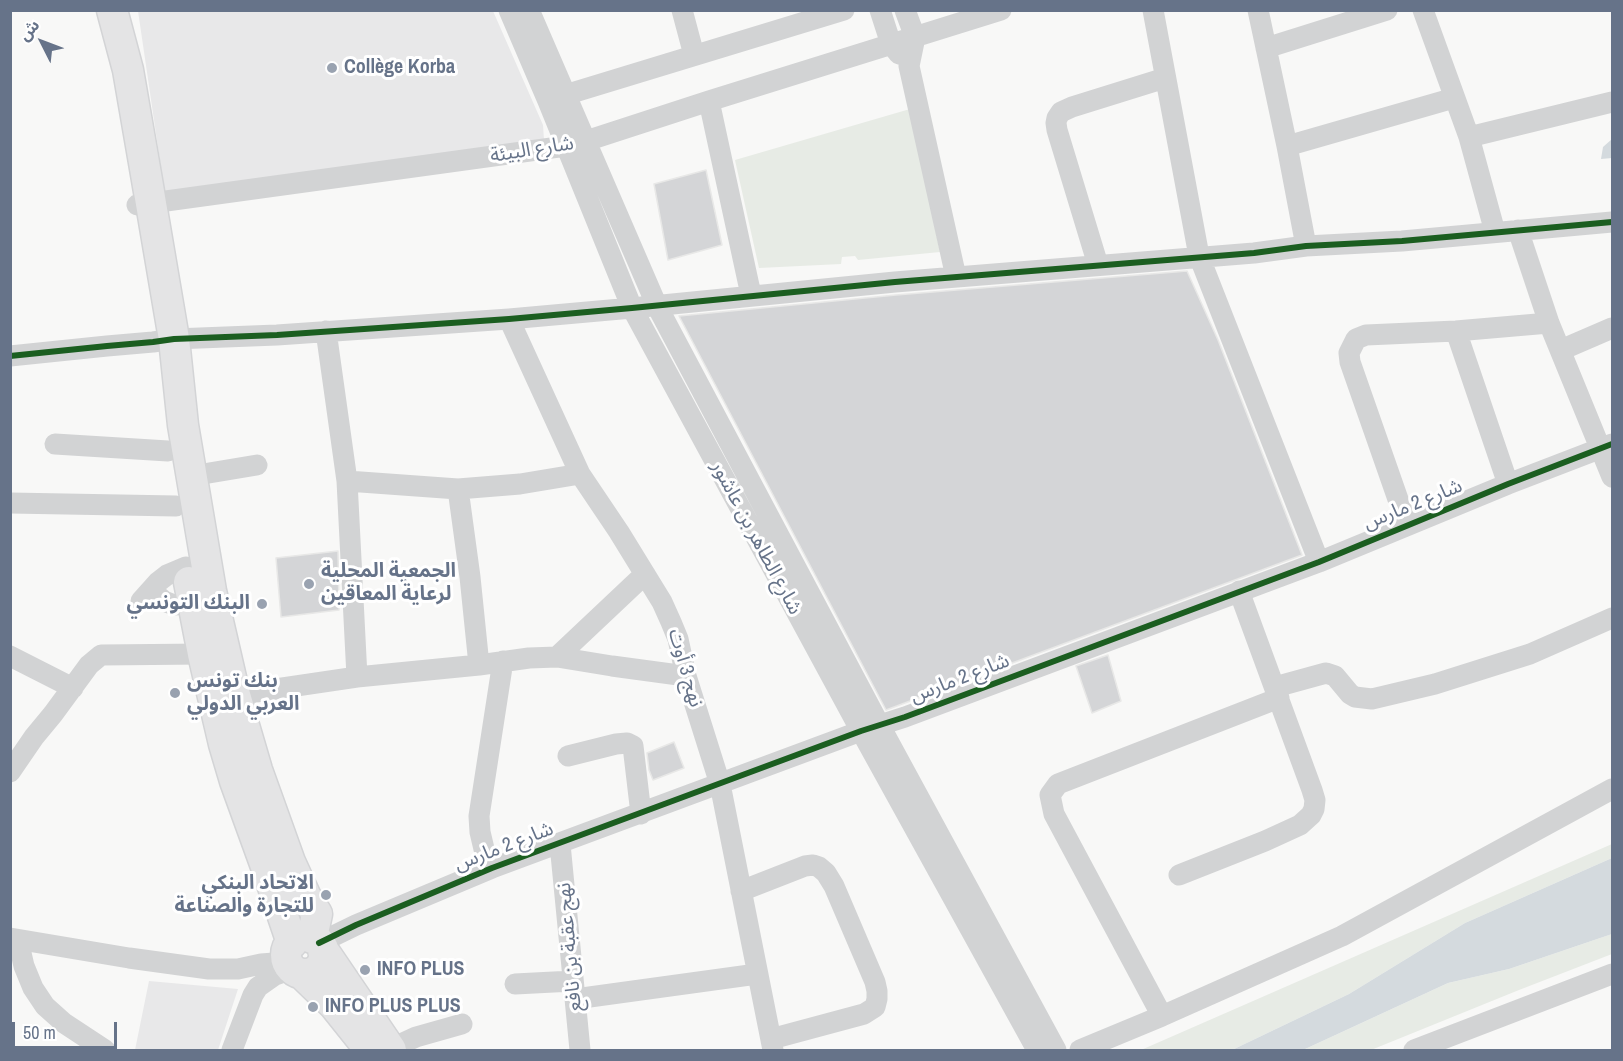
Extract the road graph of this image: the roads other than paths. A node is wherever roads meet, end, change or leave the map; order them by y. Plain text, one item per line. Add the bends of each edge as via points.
1 (97, 10) edge
2 (112, 10) edge
3 (509, 10) edge
4 (530, 10) edge
5 (682, 10) edge
6 (844, 10) edge
7 (880, 10) edge
8 (905, 10) edge
9 (1001, 10) edge
10 (1153, 10) edge
11 (1258, 10) edge
12 (1386, 10) edge
13 (1423, 10) edge
14 (915, 37) junction
15 (891, 44) junction
16 (1266, 48) junction
17 (694, 55) junction
18 (909, 66) junction
19 (1166, 78) junction
20 (557, 97) junction
21 (1454, 98) junction
22 (709, 101) junction
23 (1612, 102) edge
24 (1468, 137) junction
25 (576, 144) junction
26 (1287, 146) junction
27 (143, 205) junction
28 (1612, 222) edge
29 (1518, 230) junction
30 (1495, 232) junction
31 (1306, 246) junction
32 (1199, 256) junction
33 (1098, 265) junction
34 (956, 277) junction
35 (751, 296) junction
36 (657, 306) junction
37 (632, 308) junction
38 (509, 319) junction
39 (1549, 323) junction
40 (1612, 328) edge
41 (326, 331) junction
42 (1456, 331) junction
43 (163, 341) junction
44 (1561, 350) junction
45 (10, 356) edge
46 (55, 444) dead end
47 (1607, 446) edge
48 (168, 451) junction
49 (257, 465) dead end
50 (580, 474) junction
51 (191, 476) junction
52 (1612, 477) edge
53 (347, 481) junction
54 (1508, 484) junction
55 (458, 489) junction
56 (10, 503) edge
57 (176, 506) junction
58 (1407, 525) junction
59 (1319, 562) junction
60 (186, 567) junction
61 (645, 574) junction
62 (1239, 591) junction
63 (193, 604) junction
64 (1612, 618) edge
65 (203, 654) junction
66 (10, 656) edge
67 (557, 657) junction
68 (503, 661) junction
69 (479, 665) junction
70 (686, 676) junction
71 (357, 677) junction
72 (73, 688) junction
73 (1277, 692) junction
74 (235, 695) junction
75 (870, 729) junction
76 (568, 756) dead end
77 (10, 771) edge
78 (720, 784) junction
79 (1612, 789) edge
80 (641, 814) junction
81 (560, 844) junction
82 (492, 868) junction
83 (1179, 875) dead end
84 (741, 891) junction
85 (14, 939) edge
86 (297, 955) junction
87 (758, 974) junction
88 (1612, 974) edge
89 (515, 984) dead end
90 (574, 990) junction
91 (1162, 1016) junction
92 (462, 1024) dead end
93 (772, 1045) edge
94 (105, 1050) edge
95 (232, 1050) edge
96 (384, 1050) edge
97 (580, 1050) edge
98 (1037, 1050) edge
99 (1056, 1050) edge
100 (1080, 1050) edge
101 (1414, 1050) edge

1 - 27 highway
2 - 27 highway via 128,70
3 - 20 street, شارع الطاهر بن عاشور
4 - 20 street, شارع الطاهر بن عاشور
5 - 17 street
6 - 17 street
7 - 15 street
8 - 14 street
9 - 14 street, شارع البيئة
10 - 19 street
11 - 16 street
12 - 16 street
13 - 21 street
14 - 15 street, شارع البيئة
14 - 18 street
15 - 18 street
15 - 22 street, شارع البيئة
16 - 26 street
17 - 20 street
18 - 34 street
19 - 32 street
19 - 33 street via 1072,107 1057,118 1057,130
20 - 25 street, شارع الطاهر بن عاشور
21 - 24 street
21 - 26 street
22 - 25 street, شارع البيئة
22 - 35 street
23 - 24 street
24 - 30 street
25 - 27 street, شارع البيئة
25 - 36 street, شارع الطاهر بن عاشور
25 - 37 street, شارع الطاهر بن عاشور
26 - 31 street
27 - 43 highway
28 - 29 street
29 - 30 street
29 - 39 street
30 - 31 street
31 - 32 street
32 - 33 street
32 - 59 street
33 - 34 street
34 - 35 street
35 - 36 street
36 - 37 street
36 - 75 street, شارع الطاهر بن عاشور
37 - 38 street
37 - 75 street, شارع الطاهر بن عاشور
38 - 41 street
38 - 50 street, نهج 3 أوت
39 - 42 street
39 - 44 street
40 - 44 street
41 - 43 street
41 - 53 street
42 - 54 street
42 - 58 street via 1366,335 1356,339 1349,353
43 - 45 street
43 - 48 highway
43 - 51 highway
44 - 47 street
46 - 48 street
47 - 52 street
47 - 54 street, شارع 2 مارس
48 - 57 highway
49 - 51 street
50 - 55 street
50 - 61 street, نهج 3 أوت
51 - 74 highway via 211,591
53 - 55 street
53 - 71 street
54 - 58 street, شارع 2 مارس
55 - 69 street
56 - 57 street
57 - 60 highway
58 - 59 street, شارع 2 مارس
59 - 62 street, شارع 2 مارس
60 - 63 highway
60 - 63 street via 167,574 146,595 174,605
61 - 67 street
61 - 70 street, نهج 3 أوت via 672,622
62 - 73 street
62 - 75 street, شارع 2 مارس
63 - 65 highway
64 - 73 street via 1520,658 1372,699 1355,697 1335,676 1326,673
65 - 72 street via 101,655
65 - 86 highway via 235,781
66 - 72 street
67 - 68 street
67 - 70 street
68 - 69 street
68 - 82 street via 479,816 482,841
69 - 71 street
70 - 78 street, نهج 3 أوت
71 - 74 street
72 - 77 street
73 - 83 street via 1315,801 1311,815 1300,825 1265,841
73 - 91 street via 1058,784 1050,795 1054,813
74 - 86 highway via 290,862 317,914
75 - 78 street, شارع 2 مارس
75 - 98 street, شارع الطاهر بن عاشور
75 - 99 street, شارع الطاهر بن عاشور
76 - 80 street via 616,744 633,746
78 - 80 street, شارع 2 مارس
78 - 84 street, نهج 3 أوت
79 - 91 street via 1342,936
80 - 81 street, شارع 2 مارس
81 - 82 street, شارع 2 مارس
81 - 90 street, نهج عقبة بن نافع
82 - 86 street, شارع 2 مارس
84 - 87 street, نهج 3 أوت
84 - 93 street via 805,866 819,867 834,886 877,991 875,1006 864,1014
85 - 86 street via 209,969 238,969
85 - 94 street via 33,988 45,1006
86 - 95 street via 258,987
86 - 96 highway via 334,1005
87 - 90 street
87 - 93 street, نهج 3 أوت
88 - 101 street
89 - 90 street
90 - 97 street, نهج عقبة بن نافع
91 - 100 street
92 - 96 street

